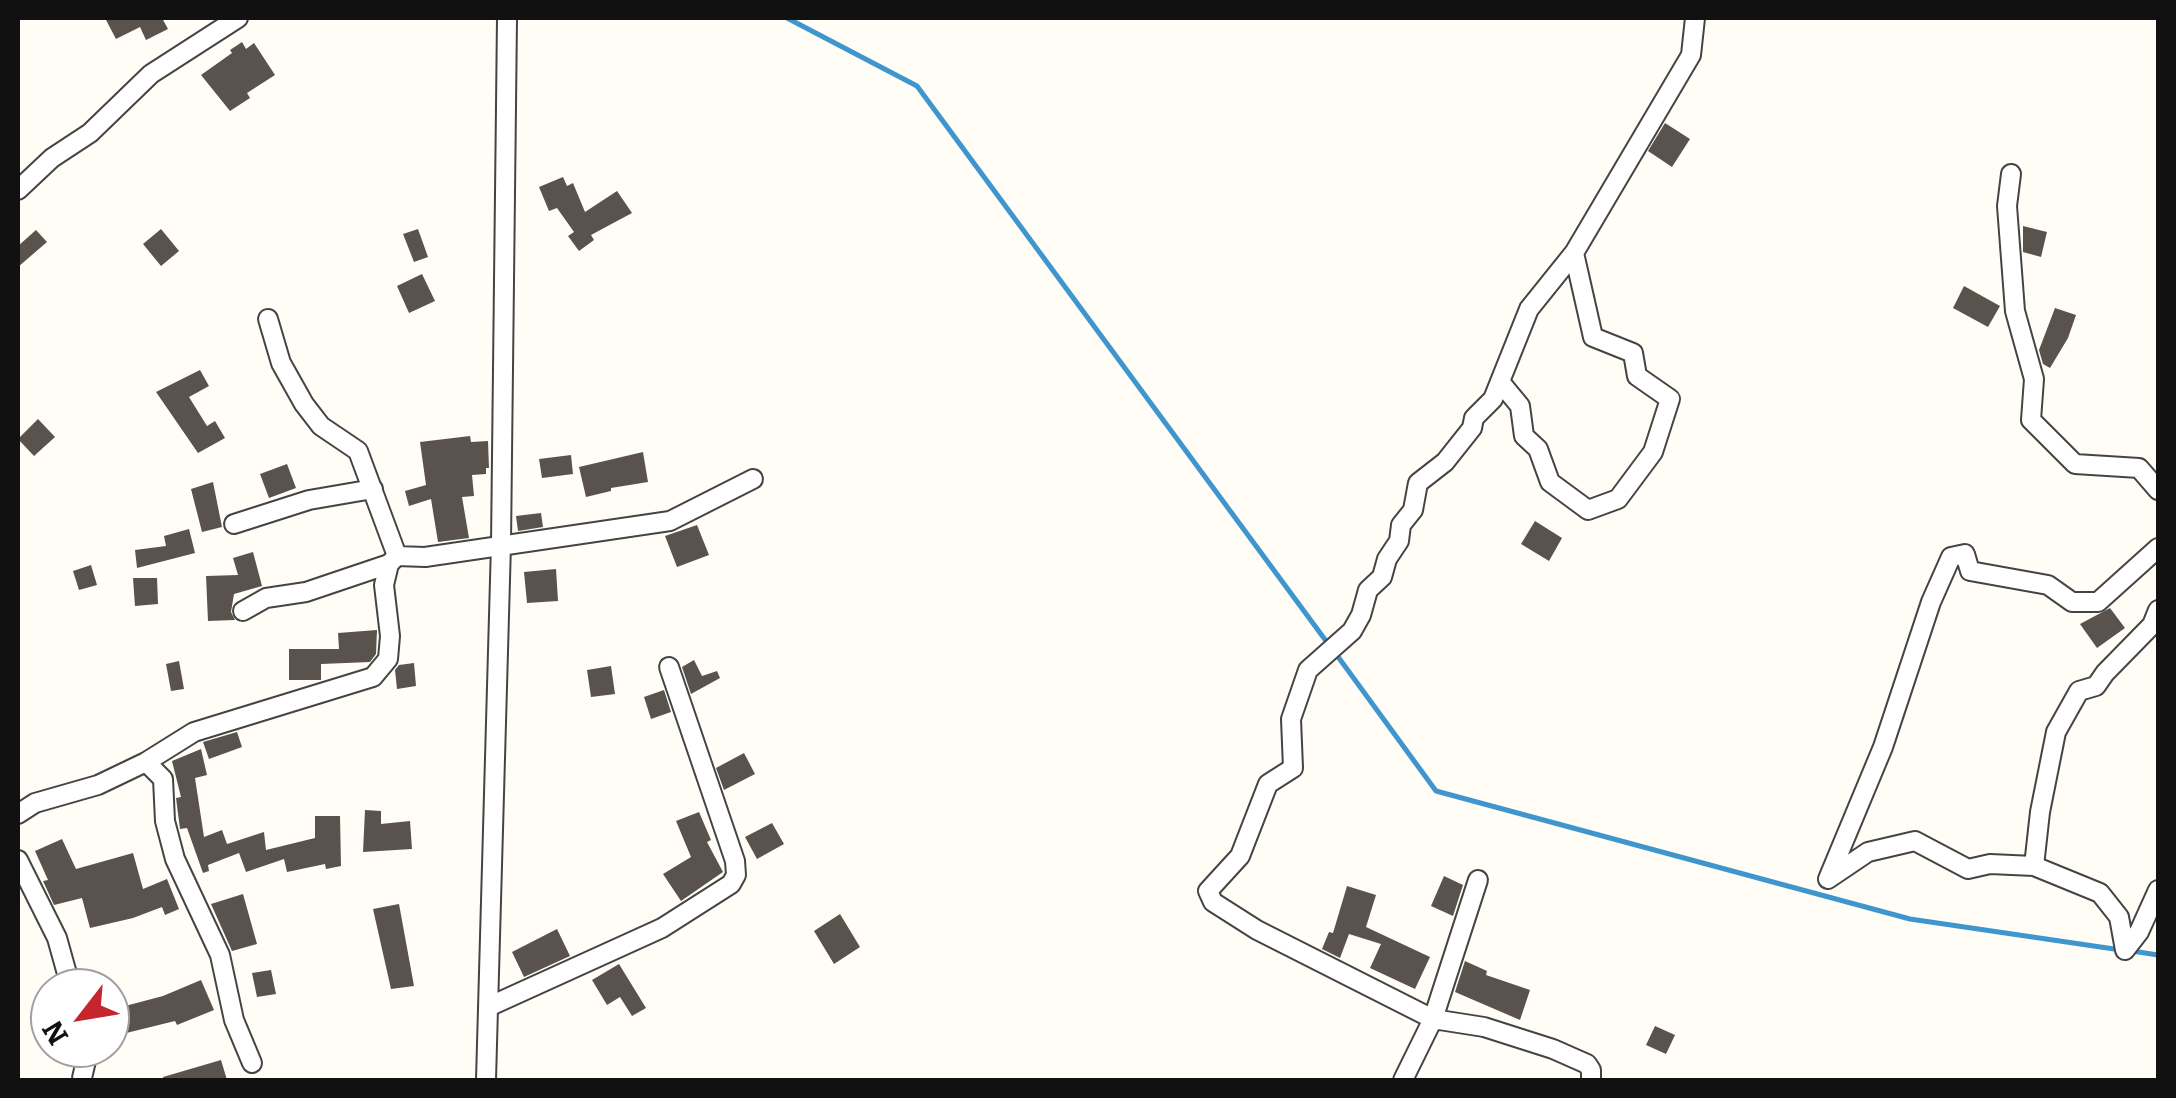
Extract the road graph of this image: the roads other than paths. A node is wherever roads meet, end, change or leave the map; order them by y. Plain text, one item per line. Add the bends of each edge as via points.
1 (238, 18) edge
2 (507, 18) edge
3 (1695, 18) edge
4 (2011, 174) dead end
5 (18, 190) edge
6 (1574, 253) junction
7 (268, 319) dead end
8 (1500, 383) junction
9 (753, 479) dead end
10 (374, 490) junction
11 (2158, 490) edge
12 (234, 524) dead end
13 (502, 544) junction
14 (2158, 548) edge
15 (394, 560) junction
16 (2158, 610) edge
17 (243, 611) dead end
18 (669, 668) dead end
19 (146, 762) junction
20 (18, 814) edge
21 (18, 860) edge
22 (2034, 866) junction
23 (1478, 880) dead end
24 (2158, 890) edge
25 (65, 968) edge
26 (488, 1007) junction
27 (1434, 1019) junction
28 (252, 1064) dead end
29 (486, 1080) edge
30 (1403, 1080) edge
31 (1591, 1080) edge

1 - 5 street via 151,74
2 - 13 street
3 - 6 street via 1691,55
4 - 11 street via 2015,311 2034,379 2031,420 2076,464 2138,468
6 - 8 street via 1529,308
6 - 8 street via 1593,337 1633,353 1637,376 1670,400 1653,452 1618,499 1588,510 1550,482 1538,449 1524,436 1520,406
7 - 10 street via 281,363 304,404 321,426 358,451
8 - 27 street via 1445,462 1418,484 1414,510 1352,631 1308,670 1291,719 1293,768 1268,784 1240,856 1208,891 1213,902 1257,930
9 - 13 street via 670,521
10 - 12 street via 310,500
10 - 15 street
13 - 15 street
13 - 26 street
14 - 22 street via 2098,602 2072,602 2048,586 1970,572 1965,554 1952,556 1828,879 1868,852 1916,841 1968,869
15 - 17 street
15 - 19 street via 384,584 388,659 374,677 194,732
16 - 22 street via 2096,686 2079,691 2056,732
18 - 26 street via 736,875 662,928
19 - 20 street
19 - 28 street via 163,778 176,859 220,955
21 - 25 street via 58,938
22 - 24 street via 2100,893 2119,916 2125,950
23 - 27 street
26 - 29 street
27 - 30 street
27 - 31 street via 1553,1049 1587,1064

